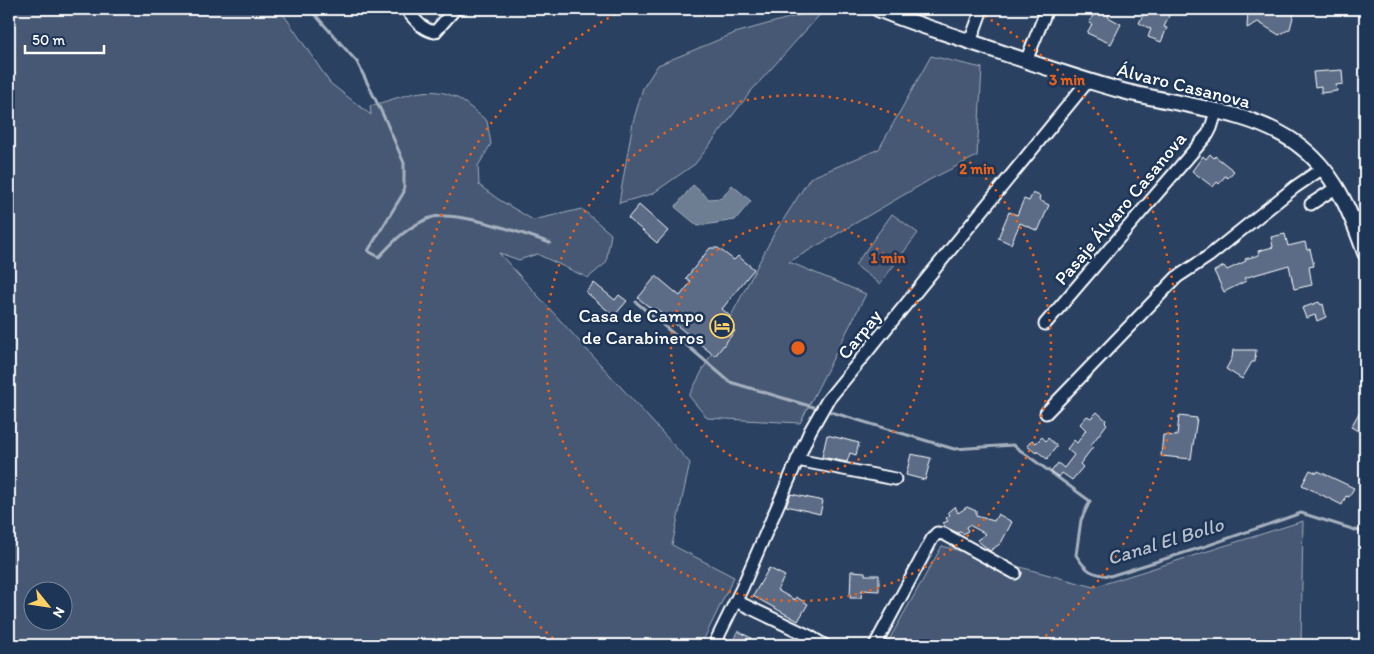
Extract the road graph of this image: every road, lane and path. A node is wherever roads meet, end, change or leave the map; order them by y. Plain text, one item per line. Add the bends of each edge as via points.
1 (455, 9) edge
2 (878, 9) edge
3 (982, 9) edge
4 (1047, 9) edge
5 (409, 13) dead end
6 (970, 42) junction
7 (1026, 61) junction
8 (1088, 81) junction
9 (1216, 112) junction
10 (1323, 168) junction
11 (1337, 187) junction
12 (1311, 204) dead end
13 (1359, 218) edge
14 (1364, 244) edge
15 (1045, 324) dead end
16 (1046, 412) dead end
17 (797, 460) junction
18 (895, 479) dead end
19 (1015, 573) dead end
20 (736, 601) junction
21 (714, 645) edge
22 (824, 645) edge
23 (874, 645) edge

1 - 5 street via 435,32 420,26
2 - 6 street, Álvaro Casanova
3 - 6 street
4 - 7 street
6 - 7 street, Álvaro Casanova
7 - 8 street, Álvaro Casanova
8 - 9 street, Álvaro Casanova
8 - 17 street, Carpay via 827,401
9 - 10 street, Álvaro Casanova via 1250,120 1276,131
9 - 15 street, Pasaje Álvaro Casanova via 1208,134
10 - 11 street, Álvaro Casanova
10 - 16 street via 1177,277
11 - 12 street
11 - 13 street, Álvaro Casanova
13 - 14 street, Álvaro Casanova
17 - 18 street
17 - 20 street, Carpay
19 - 23 street via 937,533
20 - 21 street, Carpay
20 - 22 street

